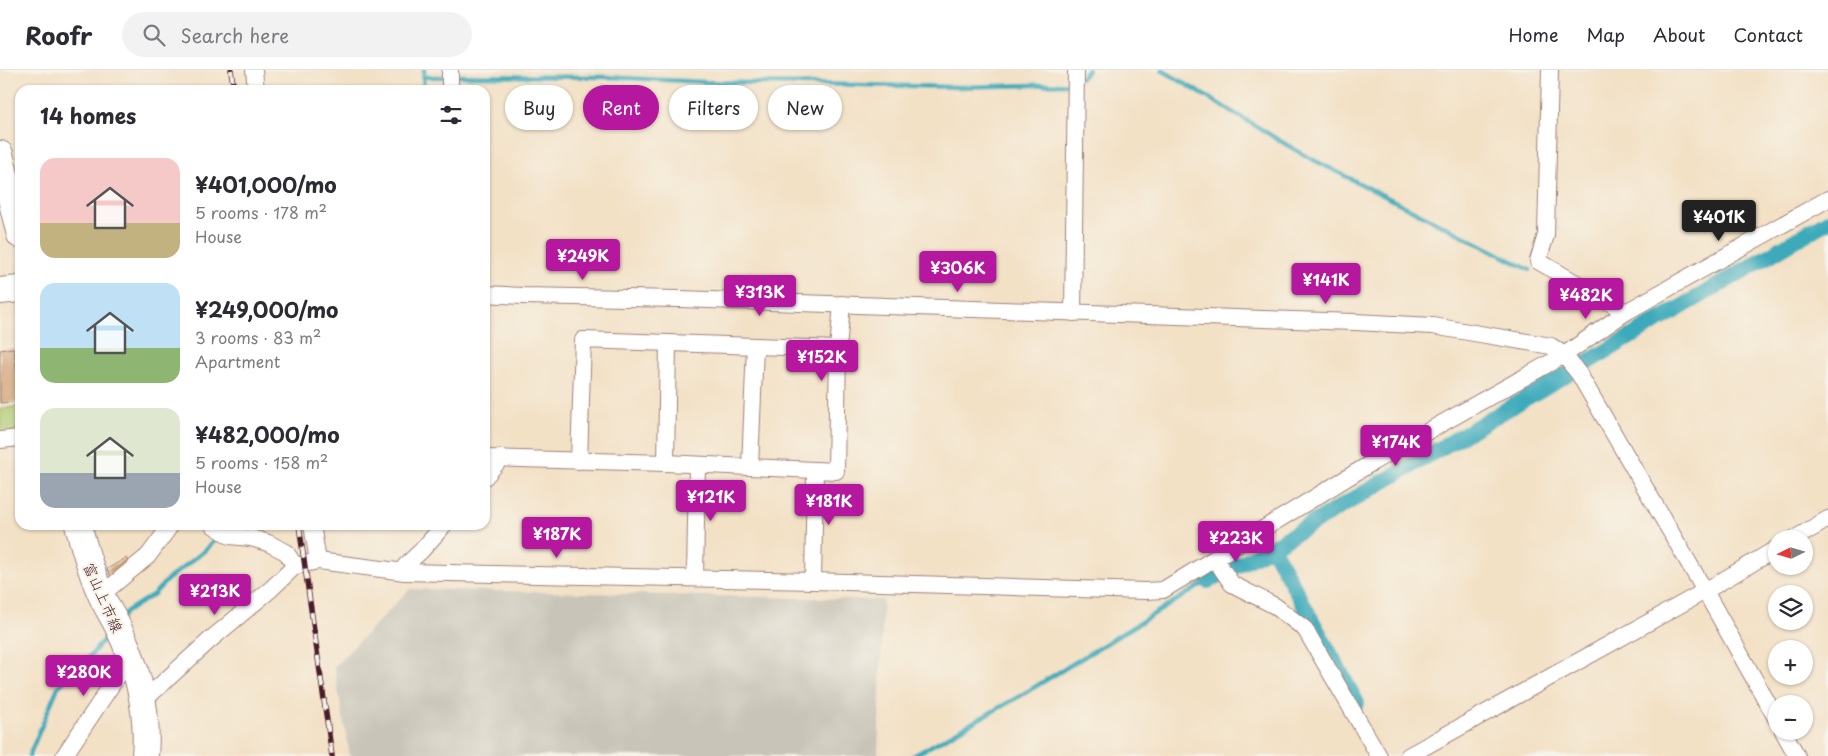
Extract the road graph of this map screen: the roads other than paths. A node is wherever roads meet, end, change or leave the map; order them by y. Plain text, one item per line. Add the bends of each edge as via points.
1 (254, 70) edge
2 (450, 70) edge
3 (1076, 70) edge
4 (1550, 70) edge
5 (256, 85) edge
6 (450, 85) edge
7 (0, 154) edge
8 (1828, 199) edge
9 (15, 215) edge
10 (15, 290) edge
11 (0, 291) edge
12 (490, 294) edge
13 (842, 304) junction
14 (1626, 312) junction
15 (1073, 313) junction
16 (668, 343) junction
17 (755, 346) junction
18 (838, 350) junction
19 (1564, 355) junction
20 (15, 438) edge
21 (0, 440) edge
22 (493, 458) edge
23 (579, 461) junction
24 (666, 463) junction
25 (697, 464) junction
26 (750, 467) junction
27 (815, 471) junction
28 (1828, 519) edge
29 (79, 530) edge
30 (167, 530) edge
31 (221, 530) edge
32 (313, 530) edge
33 (440, 530) edge
34 (1809, 530) edge
35 (1768, 554) edge
36 (1215, 559) junction
37 (318, 561) junction
38 (295, 566) junction
39 (405, 572) junction
40 (694, 578) junction
41 (813, 581) junction
42 (1705, 591) junction
43 (101, 595) junction
44 (131, 656) junction
45 (143, 701) junction
46 (1768, 704) edge
47 (1789, 740) edge
48 (64, 756) edge
49 (145, 756) edge
50 (1378, 756) edge
51 (1408, 756) edge
52 (1797, 756) edge

1 - 5 street
2 - 6 street
3 - 15 street
4 - 14 street via 1546,235 1538,261
7 - 9 main road
8 - 14 street
10 - 11 main road
12 - 13 street
13 - 15 street
13 - 18 street
14 - 19 street
15 - 19 street via 1433,326 1551,346
16 - 17 street
16 - 23 street via 583,340
16 - 24 street
17 - 18 street
17 - 26 street
18 - 27 street via 836,471
19 - 36 street via 1374,462
19 - 42 street via 1579,374
20 - 21 street
22 - 23 street
23 - 24 street
24 - 25 street
25 - 26 street
25 - 40 street
26 - 27 street
27 - 41 street
28 - 34 street
29 - 43 main road, 富山上市線
30 - 43 street via 148,556
31 - 38 street via 230,536 268,542 286,552
32 - 37 street
33 - 39 street via 405,566
35 - 42 street
36 - 41 street via 1162,590 1145,591
36 - 50 street via 1232,584 1275,606 1305,629
37 - 38 street
37 - 39 street
38 - 45 street
39 - 40 street
40 - 41 street
42 - 46 street
42 - 51 street
43 - 44 main road, 富山上市線
44 - 45 main road, 富山上市線
44 - 48 street
45 - 49 main road, 富山上市線
47 - 52 street

